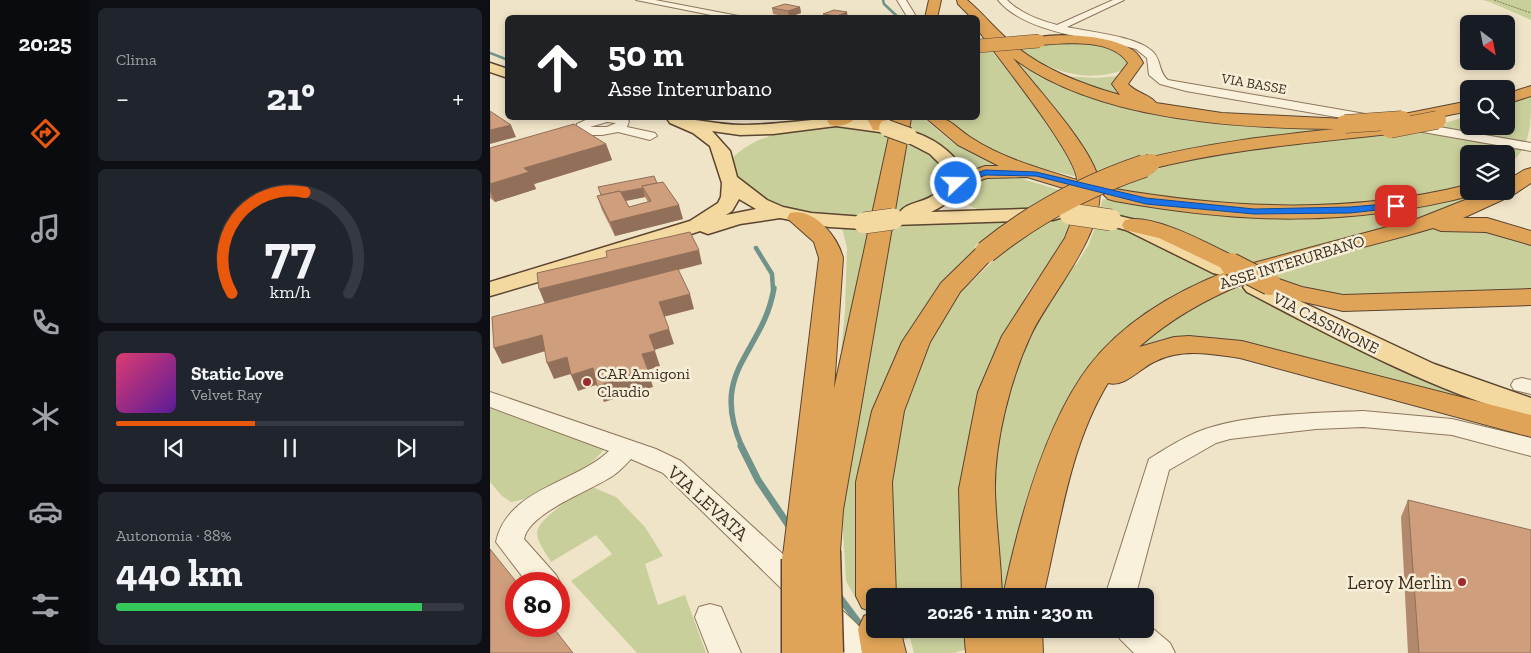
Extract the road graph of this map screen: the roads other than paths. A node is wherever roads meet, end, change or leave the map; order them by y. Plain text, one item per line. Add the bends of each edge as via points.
1 (640, 0) edge
2 (901, 0) edge
3 (1002, 0) edge
4 (1120, 0) edge
5 (943, 1) edge
6 (961, 1) edge
7 (728, 15) edge
8 (912, 15) edge
9 (933, 15) edge
10 (972, 15) edge
11 (978, 15) edge
12 (980, 17) edge
13 (980, 25) edge
14 (1058, 28) junction
15 (980, 46) edge
16 (1008, 46) junction
17 (490, 67) edge
18 (1128, 72) junction
19 (505, 73) edge
20 (1528, 92) edge
21 (1515, 96) edge
22 (1460, 108) edge
23 (1175, 111) junction
24 (1460, 114) edge
25 (577, 120) edge
26 (673, 120) edge
27 (677, 120) edge
28 (835, 120) edge
29 (849, 120) edge
30 (937, 120) edge
31 (1396, 124) junction
32 (891, 125) edge
33 (586, 126) junction
34 (773, 130) junction
35 (650, 136) dead end
36 (546, 141) edge
37 (1531, 147) edge
38 (725, 160) junction
39 (1531, 161) edge
40 (1515, 171) edge
41 (1036, 174) junction
42 (1531, 174) edge
43 (731, 183) junction
44 (1515, 185) edge
45 (952, 188) junction
46 (1460, 193) edge
47 (1486, 200) edge
48 (789, 215) junction
49 (1008, 215) junction
50 (893, 219) junction
51 (1122, 223) joint
52 (1395, 232) junction
53 (1531, 238) edge
54 (612, 253) junction
55 (1262, 285) junction
56 (494, 289) edge
57 (1531, 297) edge
58 (1528, 394) edge
59 (490, 399) edge
60 (1293, 415) dead end
61 (1531, 426) edge
62 (1452, 427) junction
63 (1070, 432) junction
64 (1531, 447) edge
65 (627, 448) junction
66 (811, 555) junction
67 (536, 572) edge
68 (876, 588) edge
69 (982, 588) edge
70 (1024, 588) edge
71 (1123, 588) edge
72 (710, 617) dead end
73 (881, 638) edge
74 (986, 638) edge
75 (1021, 638) edge
76 (725, 653) edge
77 (801, 653) edge
78 (824, 653) edge
79 (862, 653) edge
80 (884, 653) edge
81 (988, 653) edge
82 (1021, 653) edge

1 - 7 street
2 - 8 street
3 - 14 street, VIA BASSE via 1016,13
4 - 14 street
5 - 9 highway
6 - 10 highway
6 - 11 highway
12 - 16 highway
13 - 69 highway via 1075,150 1088,175 1088,207 1077,238 1016,336 993,392 977,489
14 - 37 street, VIA BASSE via 1140,47 1156,62 1155,75 1164,82 1186,88
15 - 18 highway, bridge via 1078,40 1118,48 1134,57 1136,63
16 - 18 highway via 1054,71 1102,76
16 - 23 highway via 1028,62 1074,85 1134,104
17 - 19 main road
18 - 23 highway via 1120,84 1128,95
20 - 21 highway
22 - 31 highway
23 - 31 highway, bridge via 1258,121
24 - 31 highway, bridge via 1437,120
25 - 33 street
26 - 38 main road via 708,134 717,142
27 - 34 main road via 740,130
28 - 34 main road
29 - 32 main road
30 - 41 highway, ASSE INTERURBANO via 986,154
31 - 68 highway, bridge via 1250,143 1151,163 1088,186 1045,208 986,252 950,288 916,342 888,411 874,482
32 - 45 main road via 942,154 957,172
32 - 66 highway via 826,510
33 - 35 street via 598,133 617,128
33 - 36 street
34 - 38 main road via 733,148
38 - 43 main road
39 - 40 highway
41 - 45 highway via 985,172
41 - 46 highway, ASSE INTERURBANO via 1115,195 1179,206 1254,212 1382,208
42 - 44 highway, ASSE INTERURBANO
43 - 48 main road via 755,200
43 - 54 main road via 731,197 725,207 697,225
45 - 49 main road via 970,209
45 - 50 main road via 928,207
47 - 52 highway, ASSE INTERURBANO
48 - 50 main road, bridge via 824,222 864,223
48 - 54 main road via 737,218 683,237
48 - 66 highway via 820,235 830,250 831,258
49 - 50 main road
49 - 51 main road, bridge via 1070,214
51 - 55 highway, bridge via 1168,233
52 - 53 highway via 1444,223 1466,223 1497,227
52 - 63 highway, ASSE INTERURBANO via 1241,274 1172,308 1145,327 1106,366 1088,390
54 - 56 main road
55 - 57 highway via 1343,302
55 - 58 main road, VIA CASSINONE via 1384,353 1439,376
59 - 65 street, VIA LEVATA
60 - 62 street via 1341,410 1401,413 1432,417
61 - 63 highway via 1242,350 1209,343 1189,343 1148,351 1128,363 1108,378
62 - 64 street
62 - 71 street via 1363,419 1316,421 1230,431 1208,437 1158,465
63 - 70 highway, ASSE INTERURBANO via 1045,506
65 - 67 street via 605,469 526,514 513,525 510,542
65 - 79 street, VIA LEVATA via 672,467 788,574
66 - 77 highway, bridge
66 - 78 highway, bridge
72 - 76 street
73 - 80 highway
74 - 81 highway
75 - 82 highway

